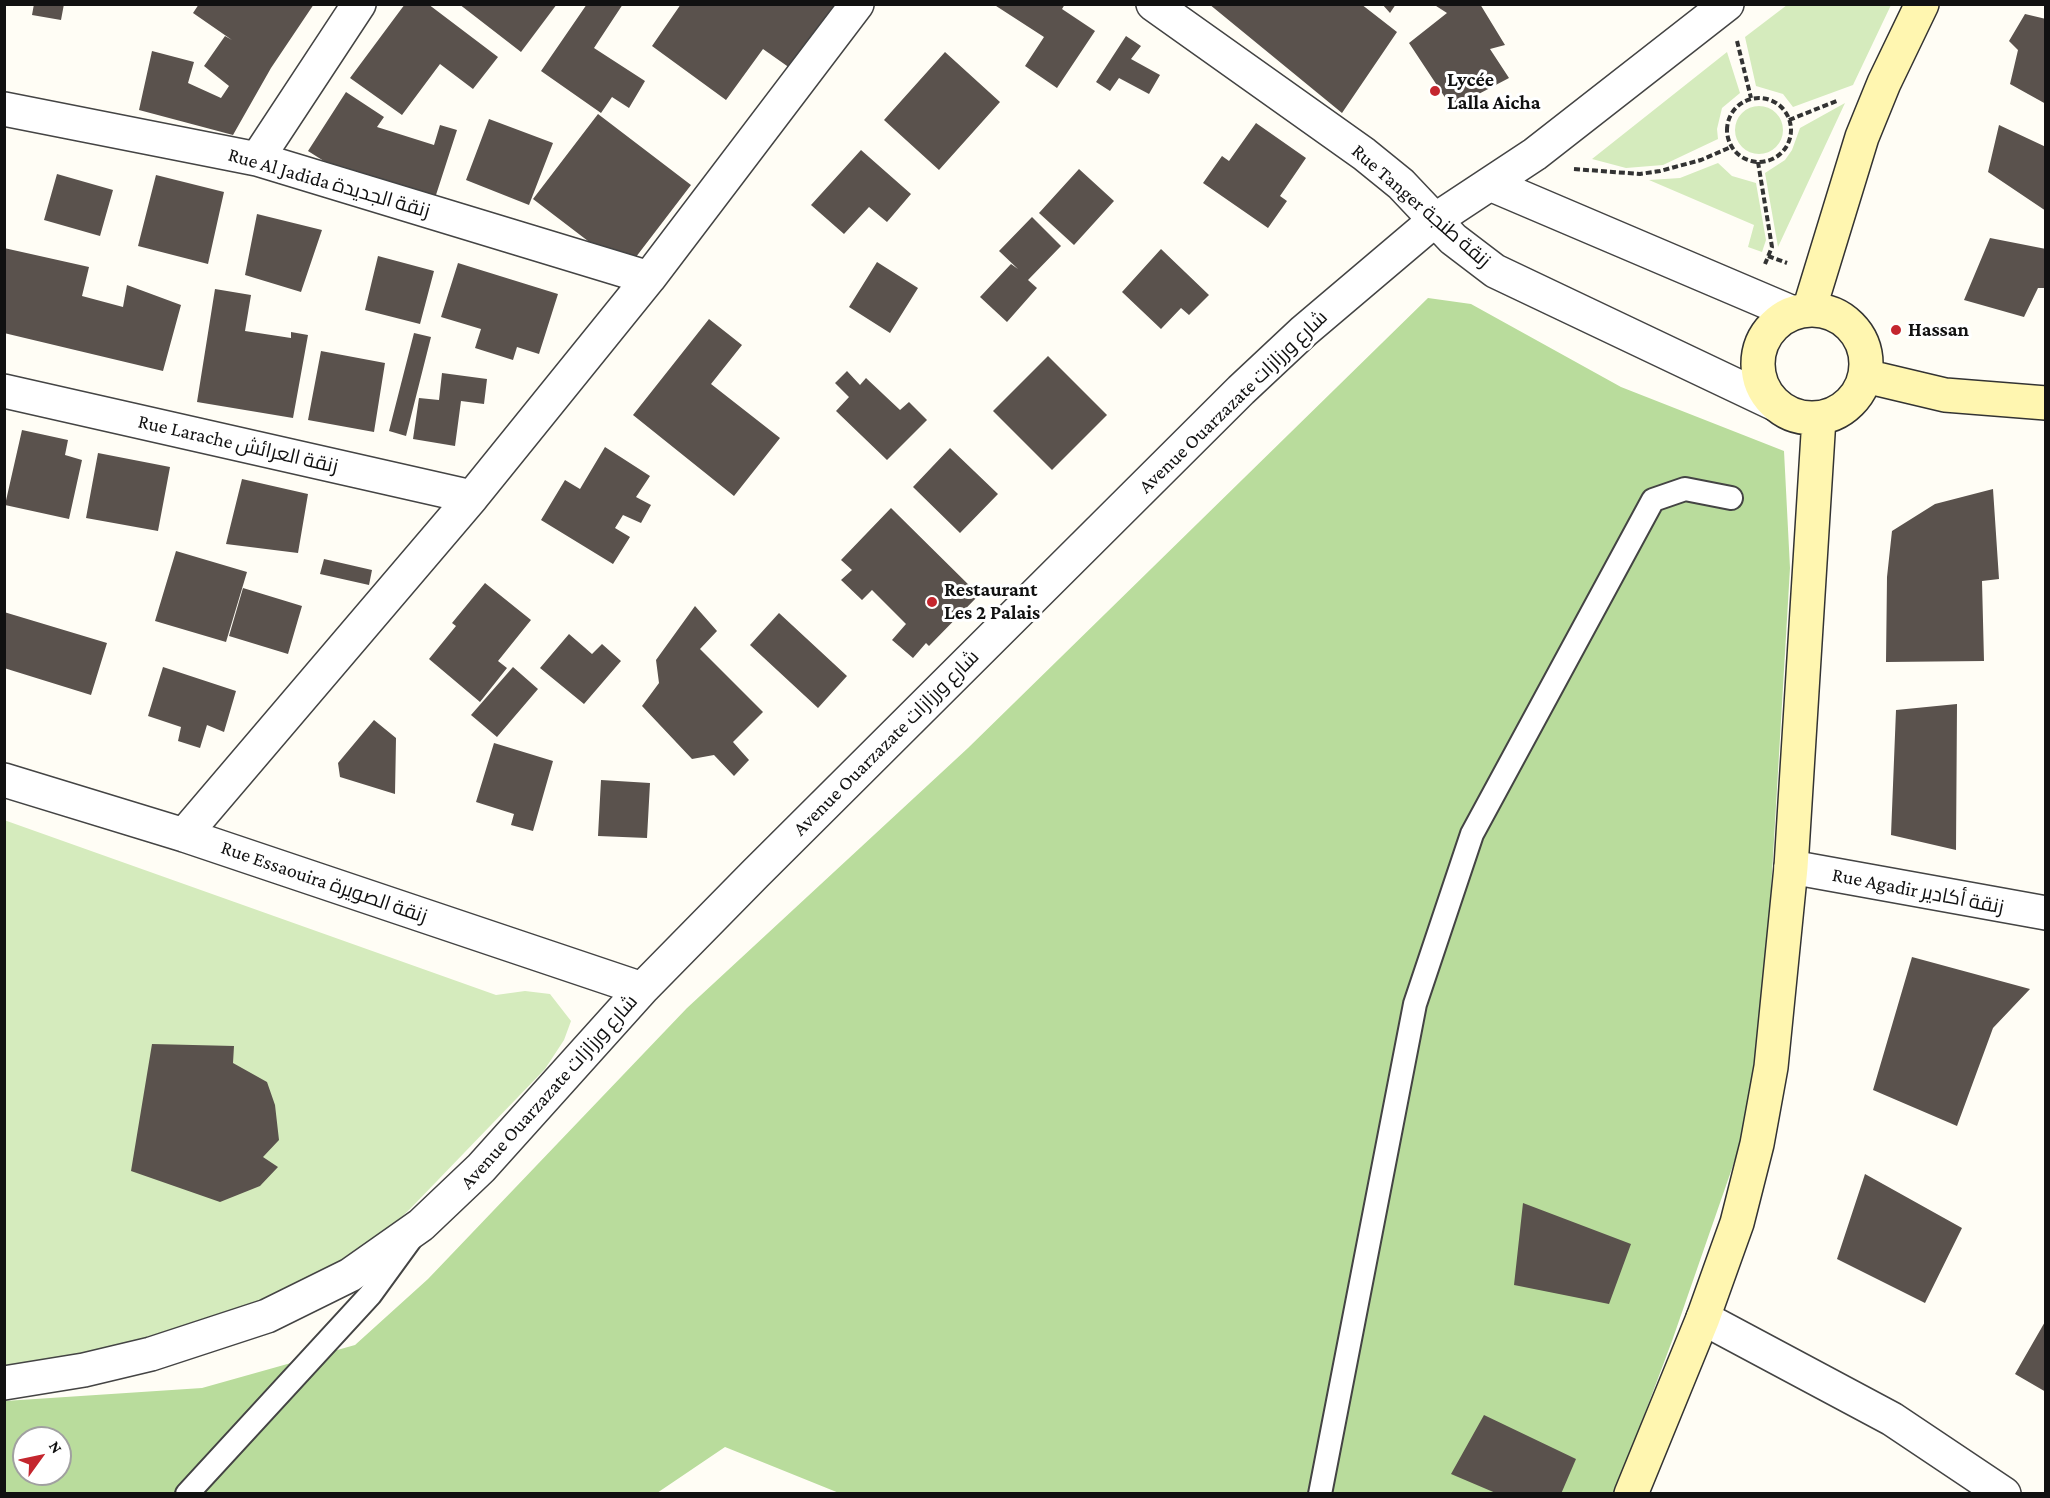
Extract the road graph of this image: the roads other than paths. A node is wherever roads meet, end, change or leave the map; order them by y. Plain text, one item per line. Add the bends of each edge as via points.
1 (359, 4) edge
2 (857, 4) edge
3 (1153, 4) edge
4 (1727, 4) edge
5 (1922, 4) edge
6 (4, 109) edge
7 (257, 159) junction
8 (1490, 184) junction
9 (1435, 220) junction
10 (649, 278) junction
11 (1801, 311) junction
12 (1865, 376) junction
13 (4, 391) edge
14 (2046, 403) edge
15 (1775, 404) junction
16 (1820, 418) junction
17 (472, 497) junction
18 (1731, 498) dead end
19 (4, 780) edge
20 (184, 835) junction
21 (1791, 867) junction
22 (2038, 917) edge
23 (642, 989) junction
24 (421, 1225) junction
25 (1703, 1318) junction
26 (4, 1383) edge
27 (187, 1494) edge
28 (1320, 1494) edge
29 (1631, 1494) edge
30 (2004, 1494) edge

1 - 7 street
2 - 10 street
3 - 9 street, Rue Tanger زنقة طنجة via 1364,154 1401,184
4 - 8 street, Avenue Ouarzazate شارع ورزازات
5 - 11 street via 1862,136
6 - 7 street, Rue Al Jadida زنقة الجديدة
7 - 10 street, Rue Al Jadida زنقة الجديدة
8 - 9 street, Avenue Ouarzazate شارع ورزازات
8 - 11 street via 1754,296
9 - 15 street, Rue Tanger زنقة طنجة via 1495,271
9 - 23 street, Avenue Ouarzazate شارع ورزازات via 1241,390
10 - 17 street
11 - 12 street via 1829,313 1846,322 1859,338 1865,356
11 - 15 street via 1774,325 1762,343 1758,364 1762,386
12 - 14 street via 1945,395
12 - 16 street via 1849,404
13 - 17 street, Rue Larache زنقة العرائش
15 - 16 street via 1796,416
16 - 21 street
17 - 20 street
18 - 28 lane via 1685,489 1653,500 1472,834 1415,1004
19 - 20 street, Rue Essaouira زنقة الصويرة
20 - 23 street, Rue Essaouira زنقة الصويرة
21 - 22 street, Rue Agadir زنقة أكادير
21 - 25 street via 1771,1067 1757,1144 1737,1223
23 - 24 street, Avenue Ouarzazate شارع ورزازات via 481,1168
24 - 26 street, Avenue Ouarzazate شارع ورزازات via 350,1275 267,1316 151,1354
24 - 27 lane via 370,1295
25 - 29 street
25 - 30 street via 1892,1419

